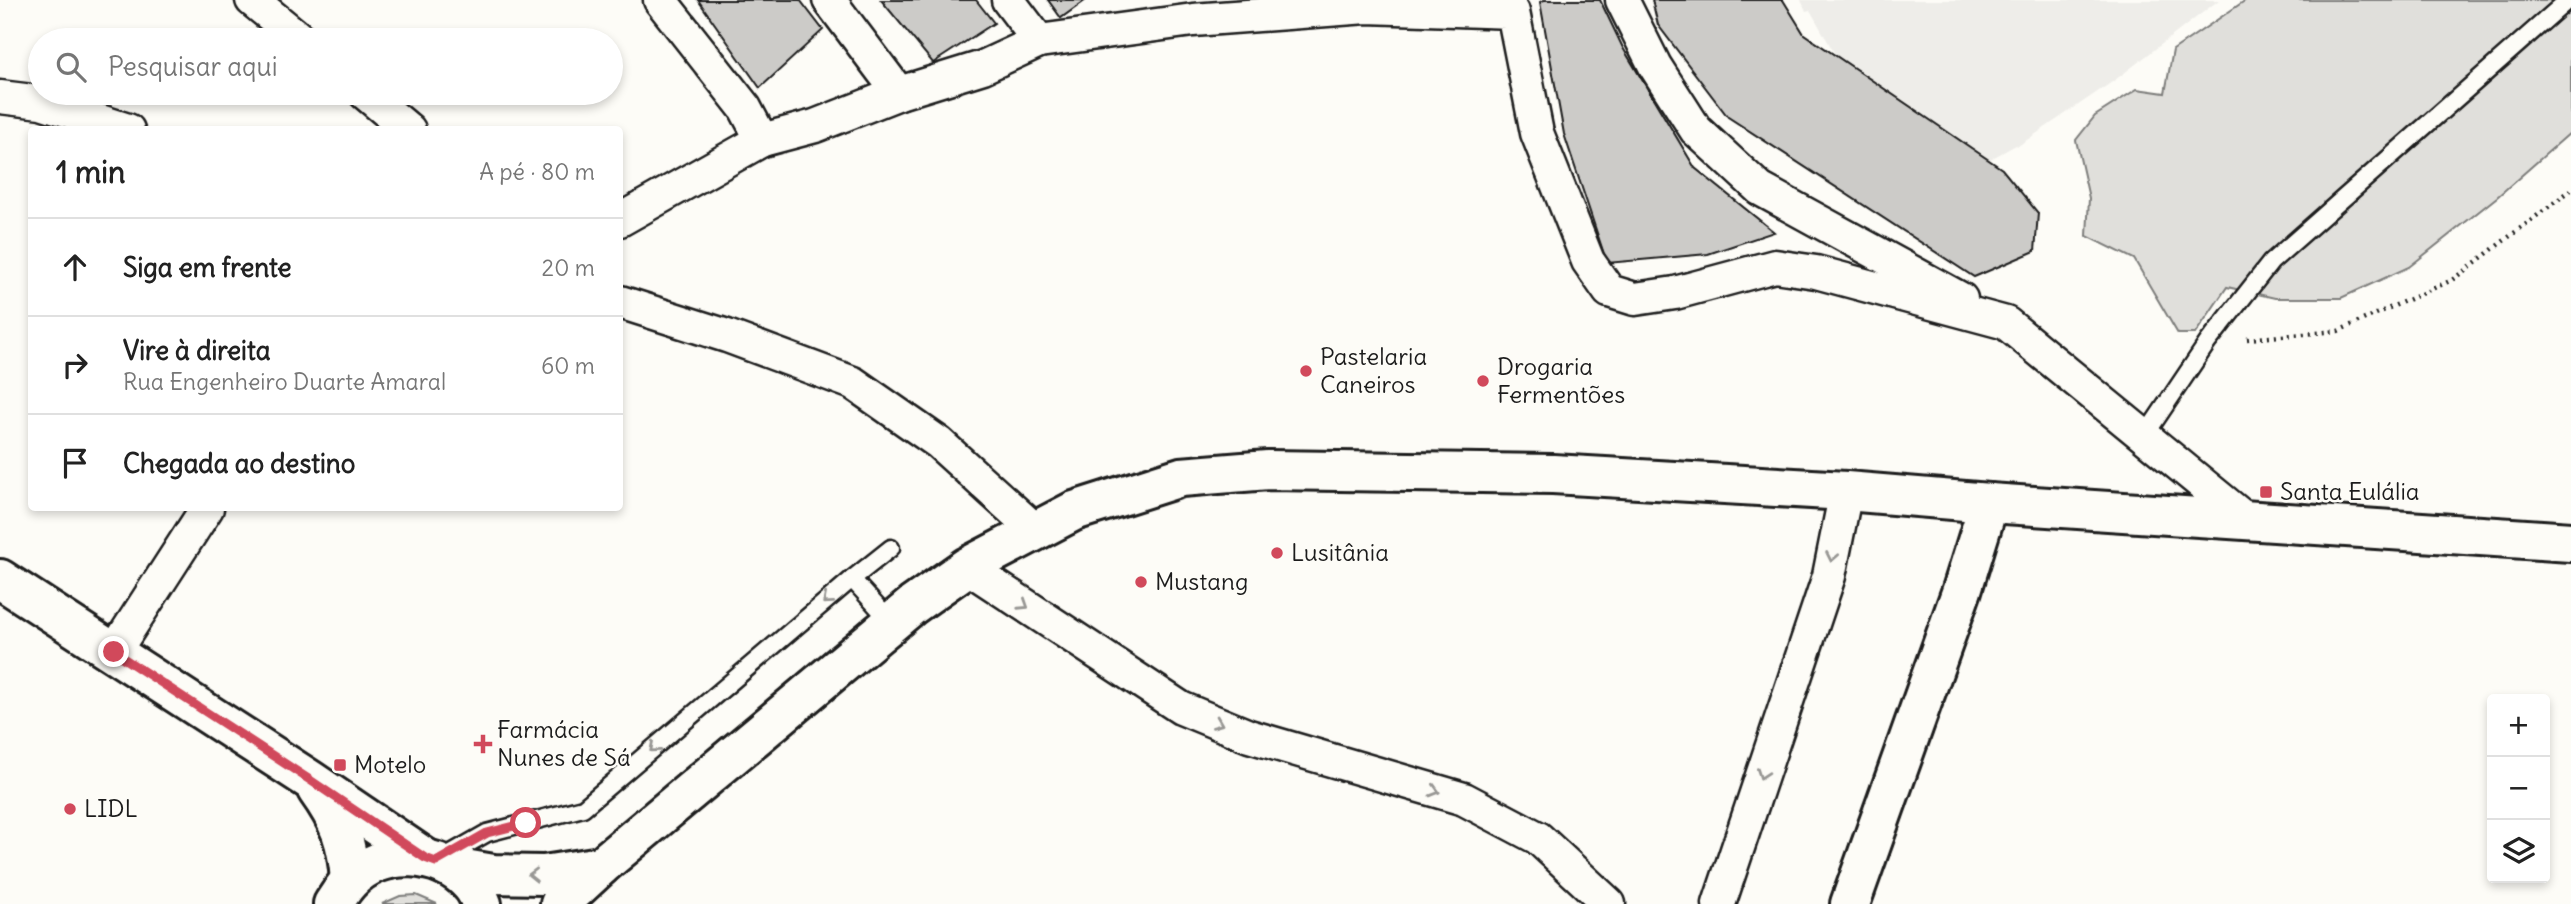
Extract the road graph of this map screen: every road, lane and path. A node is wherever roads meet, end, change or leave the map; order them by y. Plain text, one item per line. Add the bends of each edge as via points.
1 (252, 0) edge
2 (660, 0) edge
3 (829, 0) edge
4 (1008, 0) edge
5 (1622, 0) edge
6 (2568, 0) edge
7 (1364, 3) edge
8 (1187, 10) edge
9 (286, 28) edge
10 (1039, 41) junction
11 (899, 93) junction
12 (0, 97) edge
13 (379, 105) edge
14 (47, 116) edge
15 (105, 126) edge
16 (404, 126) edge
17 (762, 140) junction
18 (2571, 190) edge
19 (623, 218) edge
20 (623, 303) edge
21 (2006, 323) junction
22 (2208, 342) junction
23 (2144, 436) junction
24 (1846, 491) junction
25 (1989, 503) junction
26 (205, 511) edge
27 (2244, 518) junction
28 (1037, 531) junction
29 (2571, 542) edge
30 (891, 548) dead end
31 (967, 567) junction
32 (0, 579) edge
33 (852, 579) junction
34 (892, 622) junction
35 (114, 652) junction
36 (310, 780) junction
37 (436, 862) junction
38 (601, 866) junction
39 (342, 892) edge
40 (482, 904) edge
41 (560, 904) edge
42 (1609, 904) edge
43 (1719, 904) edge
44 (1850, 904) edge

1 - 9 street
2 - 17 street via 745,108
3 - 11 street
4 - 10 street
5 - 21 street via 1655,66 1696,130 1760,189
6 - 22 lane via 2271,262
7 - 8 street
7 - 21 street via 1513,12 1537,134 1588,261 1609,291 1635,299 1675,293 1775,266 1816,272
8 - 10 street
10 - 11 street via 983,67
11 - 17 street via 815,127
12 - 14 street
13 - 16 street
14 - 15 street
17 - 19 street
18 - 22 path via 2452,280 2338,331
20 - 28 street via 853,383 939,443
21 - 23 street
22 - 23 lane
23 - 27 street
24 - 25 main road
24 - 28 main road via 1553,474 1268,470 1181,477 1074,511
24 -> 43 street via 1829,576
25 - 27 main road
25 - 44 main road
26 - 35 street
27 - 29 main road
28 - 31 main road
30 - 33 lane
31 - 34 main road
31 -> 42 street via 1181,708 1248,736 1464,799 1538,838
32 - 35 main road
33 - 34 lane
33 -> 37 lane via 583,808 487,833
34 - 38 main road
35 - 36 main road
36 - 37 main road
36 - 39 main road via 335,815 348,851
38 -> 37 main road via 544,875 493,874
37 - 39 main road via 398,857 372,864
37 - 40 main road via 471,884
38 - 41 main road

